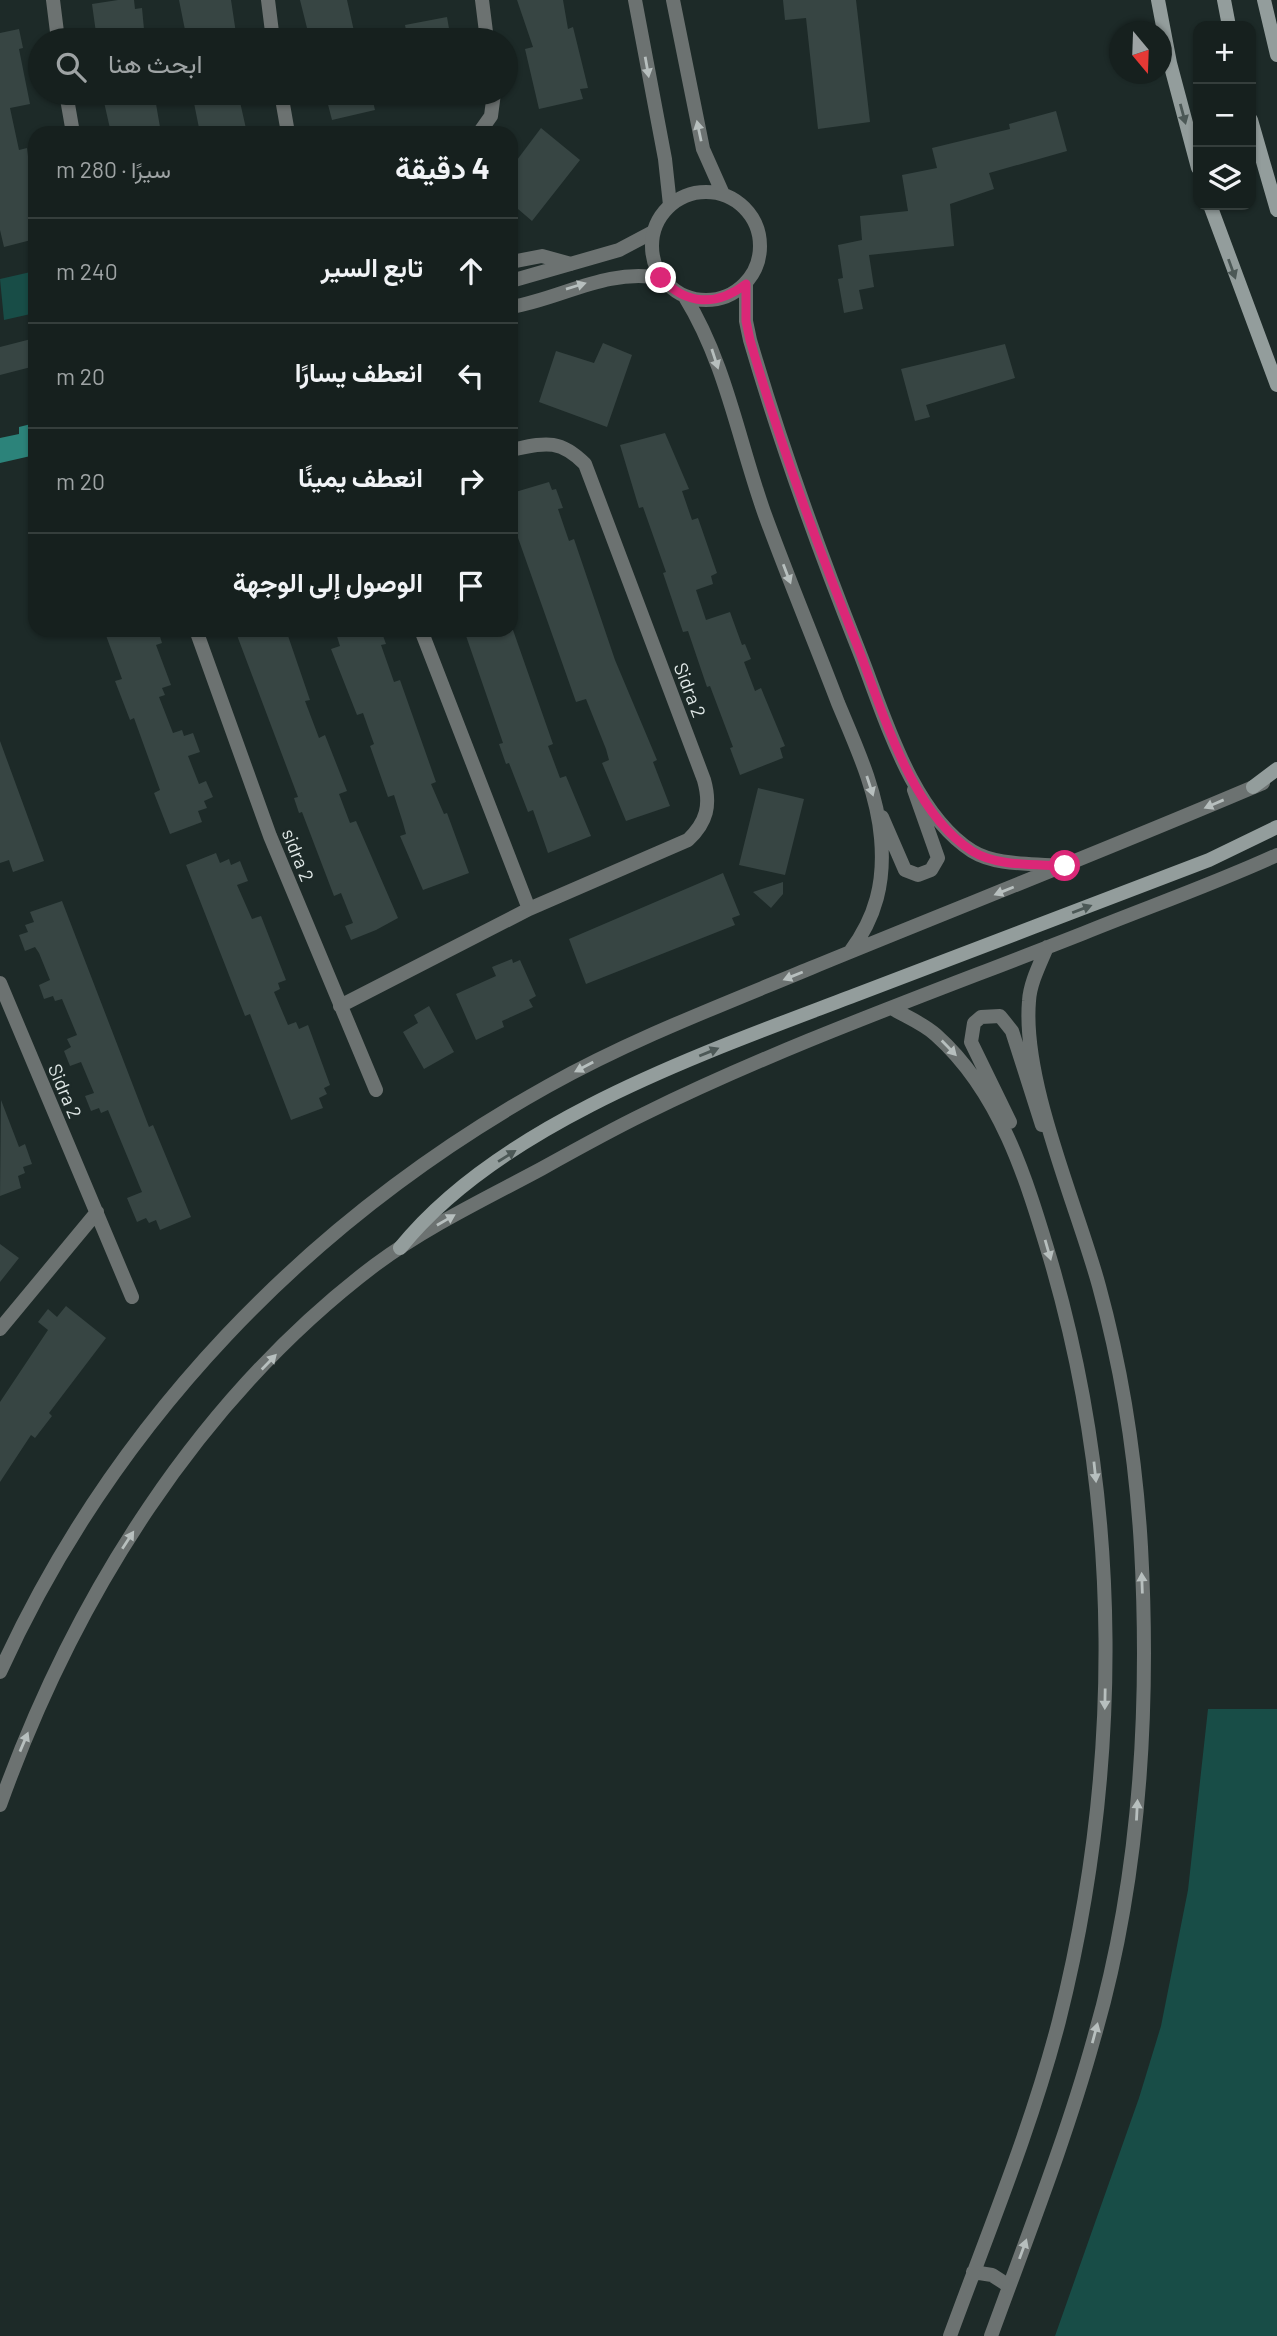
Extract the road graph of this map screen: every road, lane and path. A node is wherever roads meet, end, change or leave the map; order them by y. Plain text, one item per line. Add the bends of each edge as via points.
1 (53, 0) edge
2 (268, 0) edge
3 (482, 0) edge
4 (635, 0) edge
5 (673, 0) edge
6 (1158, 0) edge
7 (1224, 0) edge
8 (1264, 0) edge
9 (1228, 21) edge
10 (56, 28) edge
11 (272, 28) edge
12 (486, 28) edge
13 (1277, 55) edge
14 (68, 105) edge
15 (283, 105) edge
16 (492, 105) edge
17 (72, 126) edge
18 (287, 126) edge
19 (484, 126) edge
20 (1256, 138) edge
21 (1193, 149) edge
22 (723, 194) junction
23 (670, 205) junction
24 (1212, 210) edge
25 (1277, 211) edge
26 (653, 232) junction
27 (518, 261) edge
28 (571, 264) junction
29 (661, 278) junction
30 (518, 279) edge
31 (746, 284) junction
32 (685, 297) junction
33 (518, 305) edge
34 (1277, 385) edge
35 (518, 449) edge
36 (199, 637) edge
37 (424, 637) edge
38 (1277, 769) edge
39 (910, 776) junction
40 (1277, 777) edge
41 (1253, 788) junction
42 (877, 810) junction
43 (1277, 827) edge
44 (1277, 855) edge
45 (1065, 866) junction
46 (529, 909) junction
47 (1047, 947) junction
48 (850, 952) junction
49 (0, 983) edge
50 (341, 1006) junction
51 (893, 1009) junction
52 (376, 1090) dead end
53 (1054, 1140) junction
54 (1013, 1149) junction
55 (97, 1212) junction
56 (400, 1248) junction
57 (132, 1297) dead end
58 (0, 1329) edge
59 (0, 1672) edge
60 (0, 1805) edge
61 (973, 2272) junction
62 (1009, 2286) junction
63 (950, 2336) edge
64 (991, 2336) edge

1 - 10 street
2 - 11 street
3 - 12 street
4 -> 23 street
22 -> 5 street via 703,149
6 -> 21 main road
7 - 9 main road
8 - 13 main road
14 - 17 street
15 - 18 street
16 - 19 street
20 - 25 main road
22 - 23 street via 695,193
22 - 31 street via 743,205 756,223 761,244 757,266
23 - 26 street
24 -> 34 main road
26 - 28 street via 619,250
26 - 29 street via 651,247
27 - 28 street via 542,256
28 - 30 street
29 - 32 street
33 -> 29 street via 610,277
31 - 32 street via 717,300
31 - 39 street via 750,340 796,489
32 -> 42 street via 713,351 762,506
35 - 46 street, Sidra 2 via 556,444 570,449 585,464 708,796 707,813 688,840
36 - 50 street, sidra 2 via 270,836
37 - 46 street
38 - 41 main road
39 - 42 street via 935,844 938,858 931,870 918,875 905,870
39 - 45 street via 942,822 970,850 990,859
40 - 41 street
41 -> 45 street
42 - 48 street via 880,888 875,911
56 -> 43 main road via 445,1198 562,1122 705,1053 1209,860
44 - 47 street
45 -> 48 street
46 - 50 street, Sidra 2
47 - 51 street
47 - 53 street via 1029,996 1028,1017 1033,1061
48 -> 59 street via 663,1029 548,1086 438,1154 335,1231 241,1318 156,1414 82,1519 18,1631
49 - 55 street, Sidra 2
50 - 52 street, sidra 2
51 -> 54 street via 933,1031 959,1058 999,1117
56 -> 51 street via 643,1114
53 - 54 street via 1039,1120 1007,1022 991,1014 974,1023 971,1042 1009,1117
62 -> 53 street via 1096,2034 1136,1825 1142,1718 1142,1581 1132,1457 1119,1371 1099,1287
54 -> 61 street via 1062,1300 1093,1456 1106,1614 1105,1718 1089,1870 1058,2023 1028,2122
55 - 57 street, Sidra 2
55 - 58 street
60 -> 56 street via 47,1688 85,1610 180,1465 234,1398 294,1335
61 - 62 street via 992,2275
61 - 63 street
62 - 64 street

